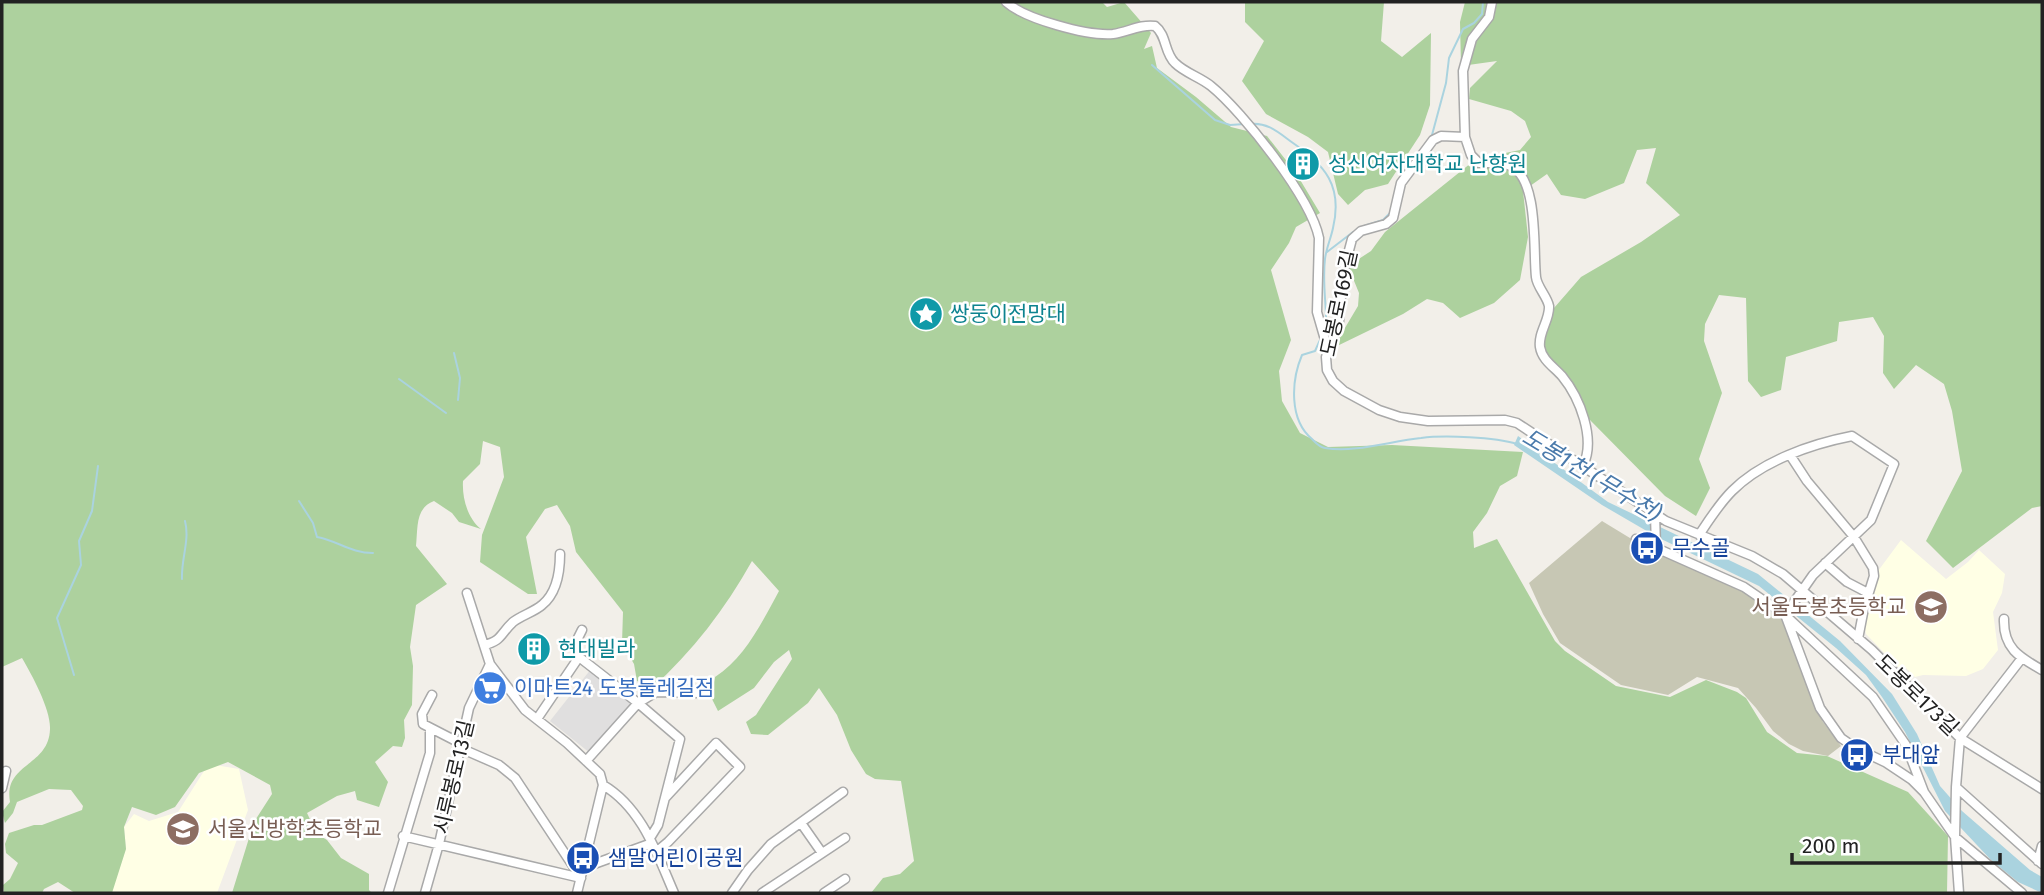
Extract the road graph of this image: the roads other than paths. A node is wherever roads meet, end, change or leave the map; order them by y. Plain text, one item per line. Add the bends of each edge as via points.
1 (1006, 2) edge
2 (1492, 2) edge
3 (1465, 137) junction
4 (1327, 348) junction
5 (1790, 455) junction
6 (1583, 466) junction
7 (1654, 516) junction
8 (1699, 535) junction
9 (1854, 537) junction
10 (1636, 539) dead end
11 (1657, 546) junction
12 (560, 554) dead end
13 (1825, 564) junction
14 (1800, 591) junction
15 (467, 593) dead end
16 (1868, 593) junction
17 (1786, 614) junction
18 (2004, 620) dead end
19 (582, 630) dead end
20 (1858, 639) junction
21 (484, 645) junction
22 (579, 657) junction
23 (2022, 658) junction
24 (490, 664) junction
25 (2042, 670) edge
26 (699, 693) dead end
27 (432, 695) dead end
28 (638, 703) junction
29 (537, 719) junction
30 (430, 728) junction
31 (1960, 738) junction
32 (462, 746) junction
33 (586, 761) junction
34 (6, 771) dead end
35 (603, 785) junction
36 (2, 788) edge
37 (2042, 789) edge
38 (1955, 790) junction
39 (843, 792) dead end
40 (1924, 792) junction
41 (664, 799) junction
42 (801, 824) junction
43 (1955, 835) junction
44 (403, 836) junction
45 (845, 838) dead end
46 (439, 844) junction
47 (653, 844) junction
48 (2042, 846) edge
49 (822, 853) junction
50 (2040, 862) edge
51 (583, 868) junction
52 (581, 878) junction
53 (845, 879) dead end
54 (738, 884) junction
55 (388, 893) edge
56 (425, 893) edge
57 (577, 893) edge
58 (674, 893) edge
59 (732, 893) edge
60 (745, 893) edge
61 (762, 893) edge
62 (824, 893) edge
63 (1959, 893) edge
64 (2022, 893) edge

1 - 4 street, 도봉로169길 via 1038,19 1079,30 1114,34 1156,26 1172,60 1232,106 1298,189 1317,228 1317,313
2 - 3 street via 1465,63
3 - 4 street, 도봉로169길 via 1433,140 1401,183 1393,218 1353,237 1342,278 1339,321
3 - 6 street via 1479,163 1510,166 1527,184 1535,280 1549,303 1540,347 1543,357 1577,396 1587,434
4 - 6 street, 도봉로169길 via 1326,367 1333,381 1379,410 1412,420 1514,422
5 - 8 street via 1738,485
5 - 9 street
5 - 9 street via 1852,436 1894,464 1875,513
6 - 7 street, 도봉로169길
7 - 8 street, 도봉로173길
7 - 11 street
8 - 14 street, 도봉로173길 via 1752,556 1783,574
9 - 13 street
9 - 16 street via 1874,572
10 - 11 street
11 - 17 street via 1744,587
12 - 21 street via 555,588 544,604 514,621 497,642
13 - 14 street
13 - 16 street
14 - 17 street
14 - 20 street, 도봉로173길
15 - 21 street
16 - 20 street
17 - 40 street via 1873,697 1906,745
17 - 40 street via 1820,708 1841,738 1898,769
18 - 23 street via 2007,641
19 - 22 street via 575,644
20 - 31 street, 도봉로173길
21 - 24 street
22 - 28 street
22 - 29 street
23 - 25 street
23 - 31 street
24 - 29 street
24 - 32 street, 시루봉로13길 via 469,708
26 - 28 street via 656,692
27 - 30 street via 421,718
28 - 33 street
28 - 41 street via 680,740
29 - 33 street
30 - 32 street
30 - 44 street via 430,752
31 - 37 street, 도봉로173길
31 - 38 street
32 - 46 street, 시루봉로13길
32 - 52 street via 515,778
33 - 35 street via 600,774
34 - 36 street
35 - 47 street via 622,799
35 - 51 street
38 - 43 street
38 - 50 street
39 - 42 street
40 - 43 street
41 - 47 street
41 - 47 street via 716,743 740,767 668,842
42 - 49 street
42 - 54 street via 771,844
43 - 63 street
43 - 64 street
44 - 46 street
44 - 55 street
45 - 49 street
46 - 52 street
46 - 56 street, 시루봉로13길
47 - 51 street
47 - 58 street
48 - 50 street
49 - 61 street
51 - 52 street
52 - 57 street
53 - 62 street
54 - 59 street
54 - 60 street

